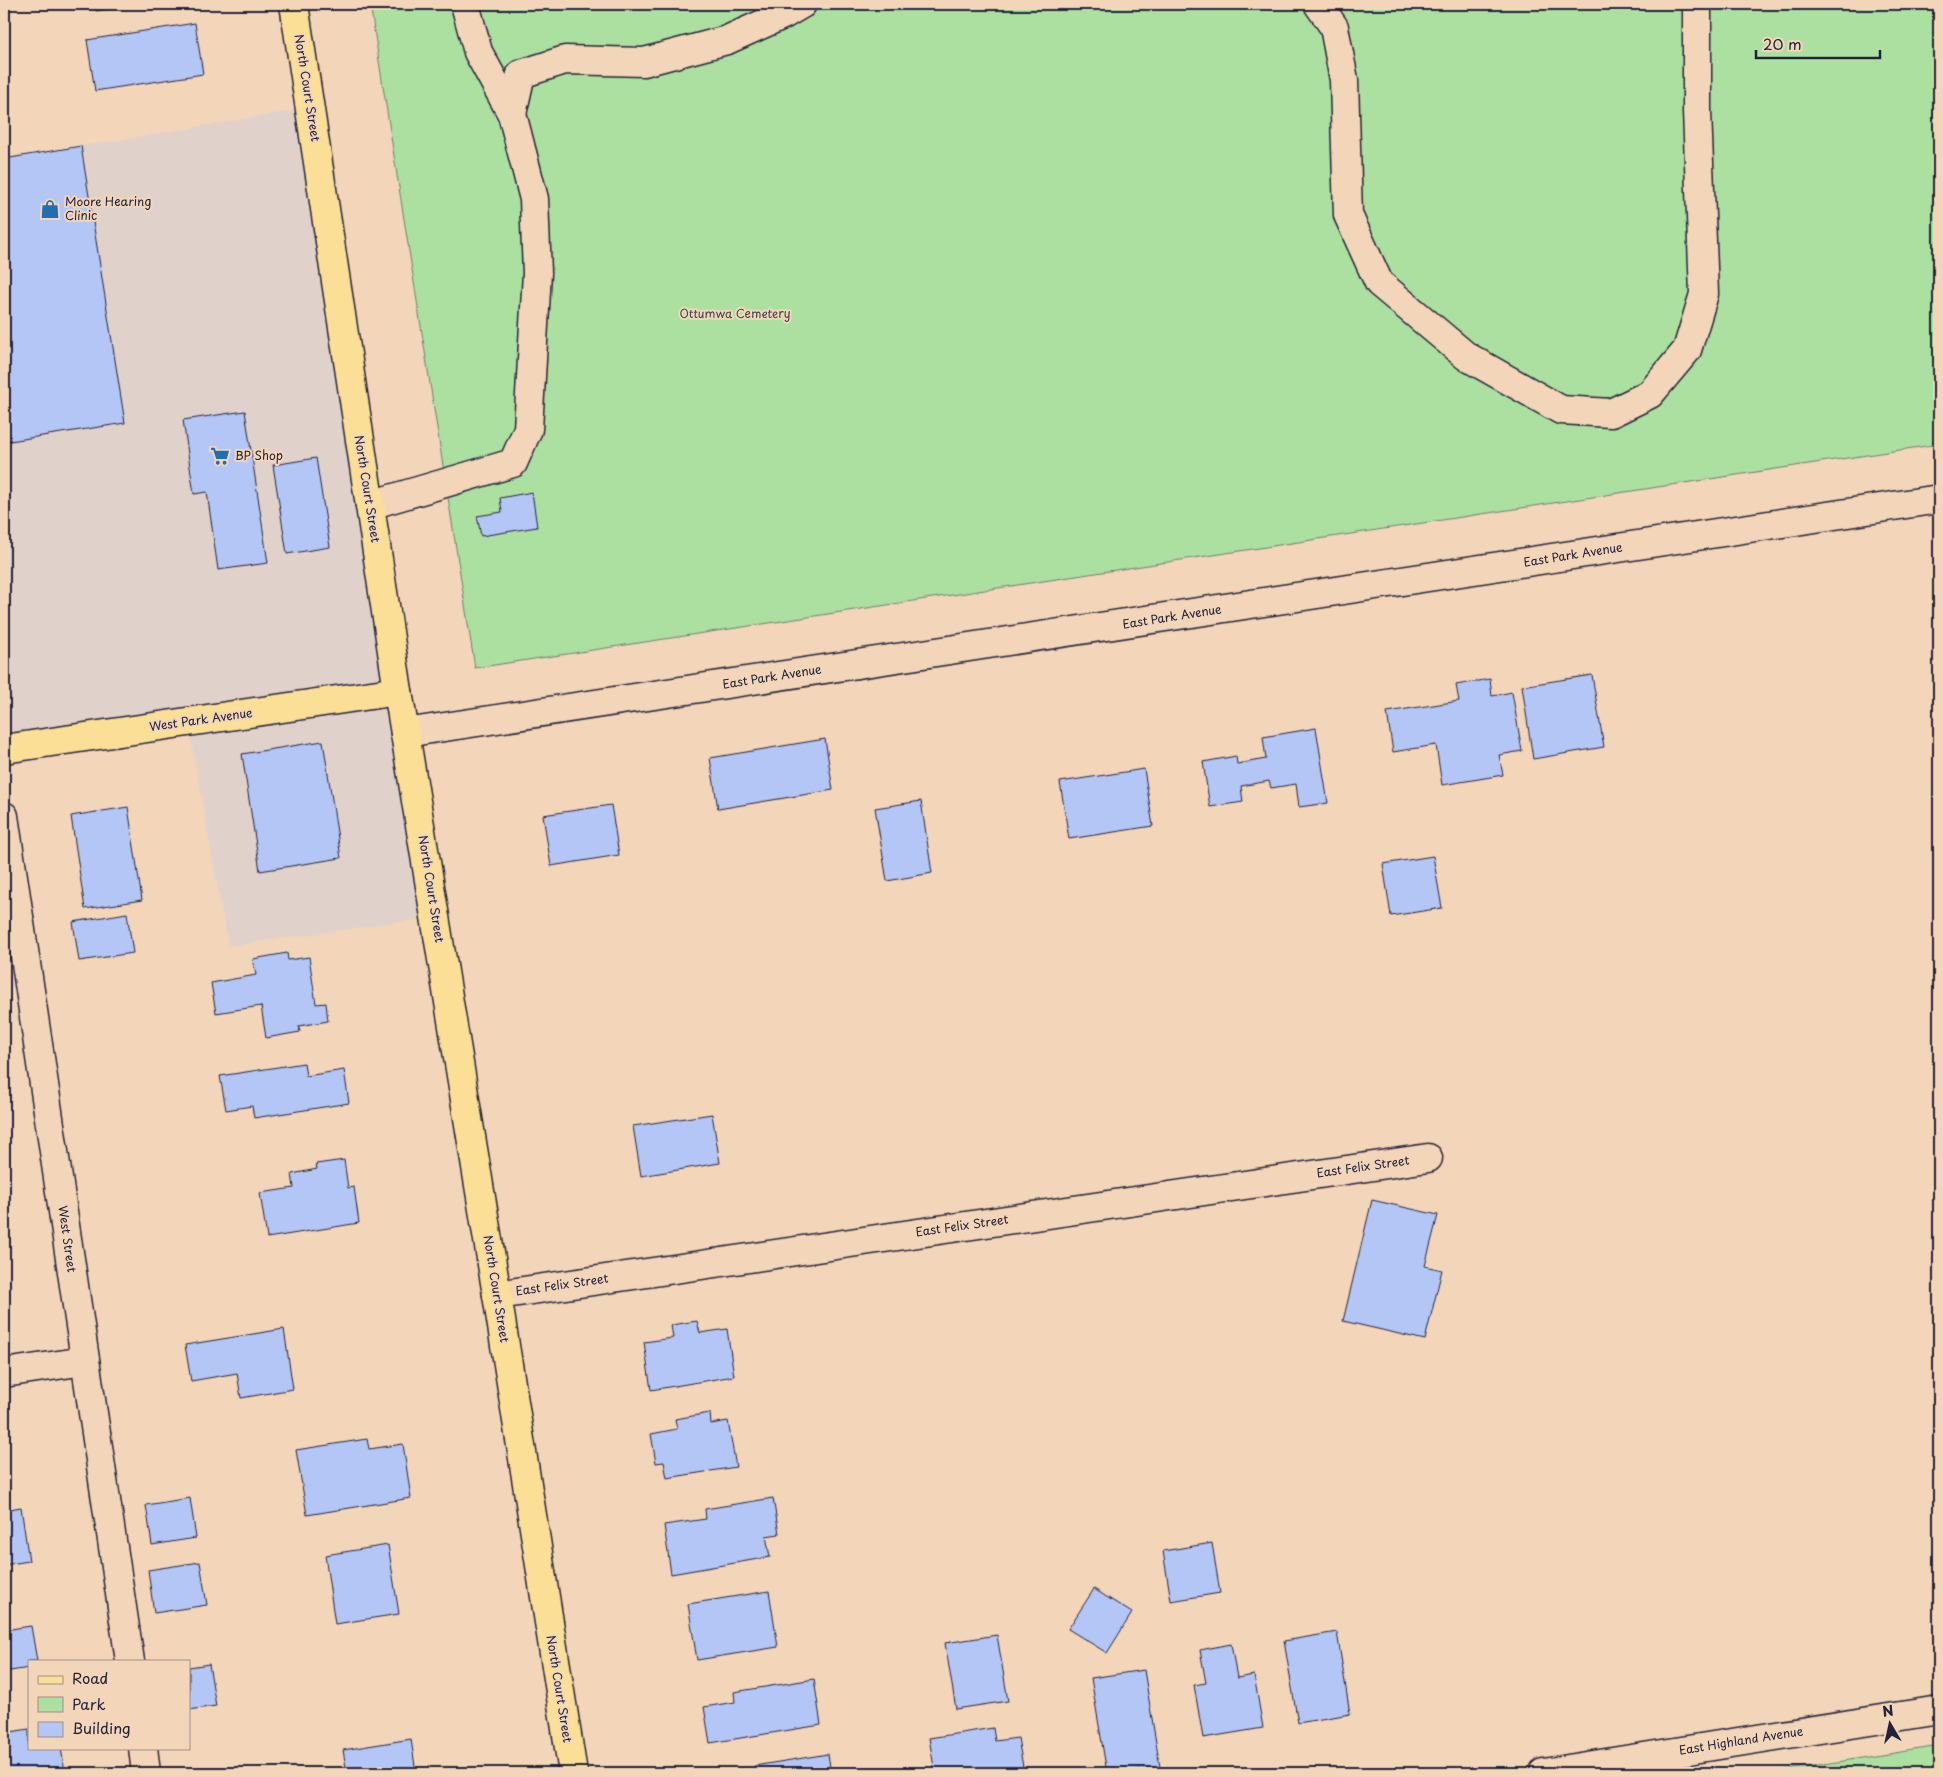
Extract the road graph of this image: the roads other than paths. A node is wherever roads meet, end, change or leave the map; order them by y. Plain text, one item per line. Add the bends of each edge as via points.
1 (294, 4) edge
2 (465, 4) edge
3 (802, 4) edge
4 (1318, 4) edge
5 (1697, 4) edge
6 (512, 114) junction
7 (1939, 499) edge
8 (370, 505) junction
9 (398, 691) junction
10 (405, 733) junction
11 (4, 749) edge
12 (4, 816) edge
13 (1428, 1158) dead end
14 (497, 1295) junction
15 (85, 1361) junction
16 (4, 1373) edge
17 (130, 1660) edge
18 (1939, 1710) edge
19 (143, 1750) edge
20 (146, 1773) edge
21 (573, 1773) edge
22 (1543, 1773) edge

1 - 8 main road, North Court Street
2 - 6 street via 478,52
3 - 6 street via 727,40 644,62 565,60 521,74
4 - 5 street via 1334,27 1344,80 1348,215 1379,283 1466,356 1561,410 1611,413 1650,394 1687,350 1704,294 1697,111
6 - 8 street via 534,199 537,273 528,429 513,463
7 - 10 street, East Park Avenue
8 - 9 main road, North Court Street
9 - 10 main road, North Court Street
9 - 11 main road, West Park Avenue
10 - 14 main road, North Court Street
12 - 15 street, West Street
13 - 14 street, East Felix Street
14 - 21 main road, North Court Street
15 - 16 street
15 - 17 street, West Street
18 - 22 street, East Highland Avenue
19 - 20 street

